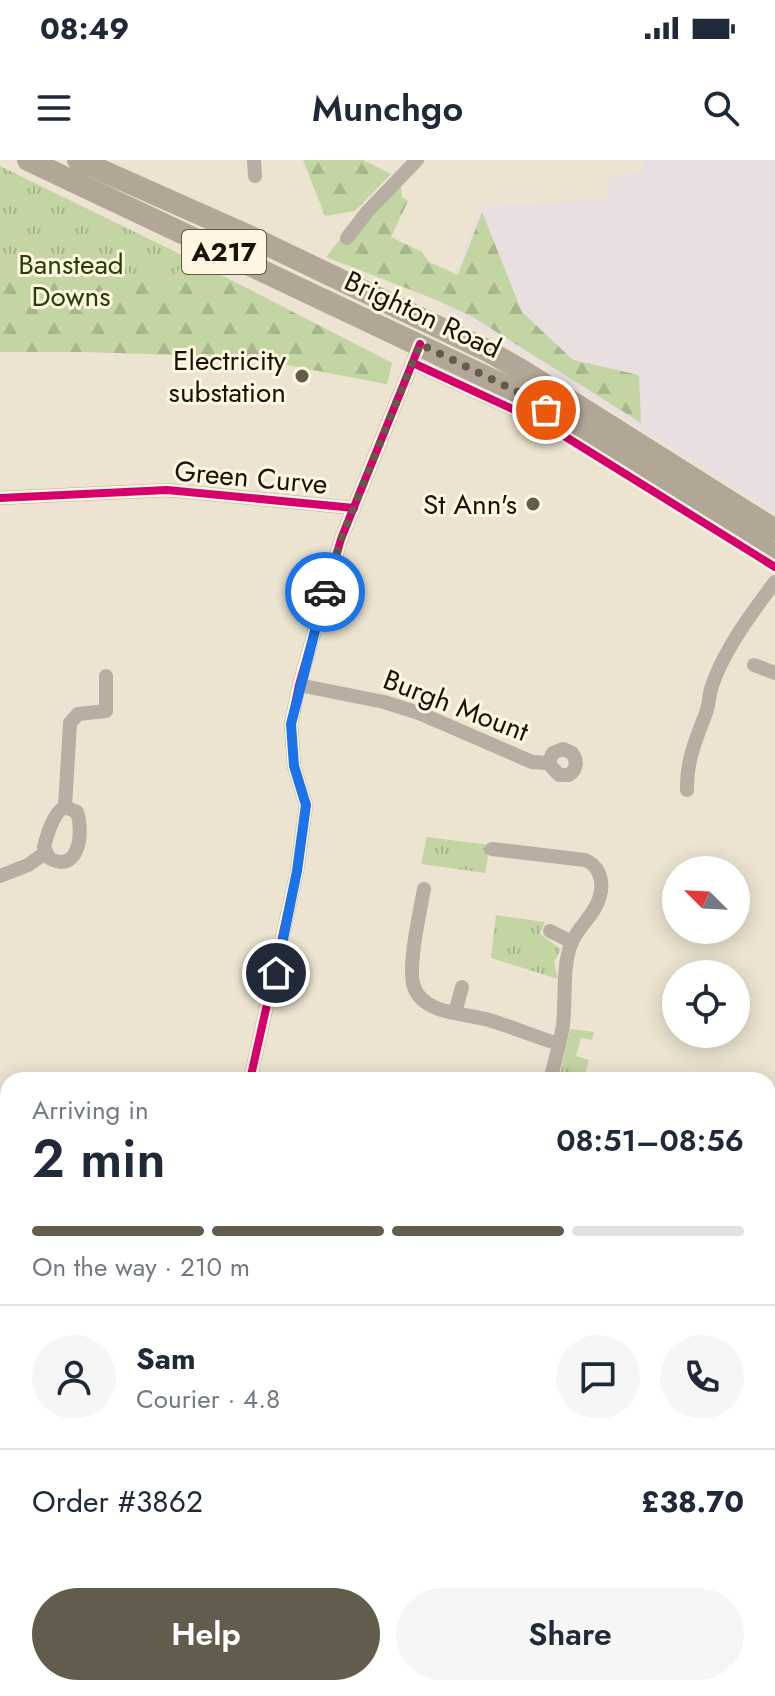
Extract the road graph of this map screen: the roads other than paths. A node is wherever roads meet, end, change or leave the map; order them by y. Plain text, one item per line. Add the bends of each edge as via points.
1 (28, 160) edge
2 (78, 160) edge
3 (254, 160) edge
4 (417, 160) edge
5 (255, 176) dead end
6 (347, 238) dead end
7 (416, 354) junction
8 (0, 498) edge
9 (354, 508) junction
10 (775, 530) edge
11 (775, 555) edge
12 (775, 567) edge
13 (775, 582) edge
14 (754, 665) dead end
15 (775, 673) edge
16 (106, 676) dead end
17 (299, 685) junction
18 (548, 763) dead end
19 (687, 790) dead end
20 (65, 807) junction
21 (492, 849) dead end
22 (45, 853) junction
23 (0, 876) edge
24 (424, 889) dead end
25 (550, 931) dead end
26 (572, 942) junction
27 (462, 987) dead end
28 (455, 1013) junction
29 (559, 1044) junction
30 (252, 1072) edge
31 (552, 1072) edge

1 - 7 highway, Brighton Road / A217
2 - 10 highway, Brighton Road / A217 via 486,350
3 - 5 street
4 - 6 street
7 - 9 street
7 - 11 highway, Brighton Road / A217 via 520,393
7 - 12 street, Brighton Road via 545,424
8 - 9 street, Green Curve via 167,490
9 - 17 street
13 - 19 street via 711,688 686,773
14 - 15 street
16 - 20 street via 106,711 78,714 70,723
17 - 18 street, Burgh Mount via 396,706 532,762
17 - 30 street via 291,724 294,766 306,805 297,871
20 - 22 street via 53,819
20 - 22 street via 79,818 79,849 66,861 54,861
21 - 26 street via 585,860 597,868 600,896
22 - 23 street
24 - 28 street via 413,985 429,1004
25 - 26 street
26 - 29 street
27 - 28 street
28 - 29 street
29 - 31 street

